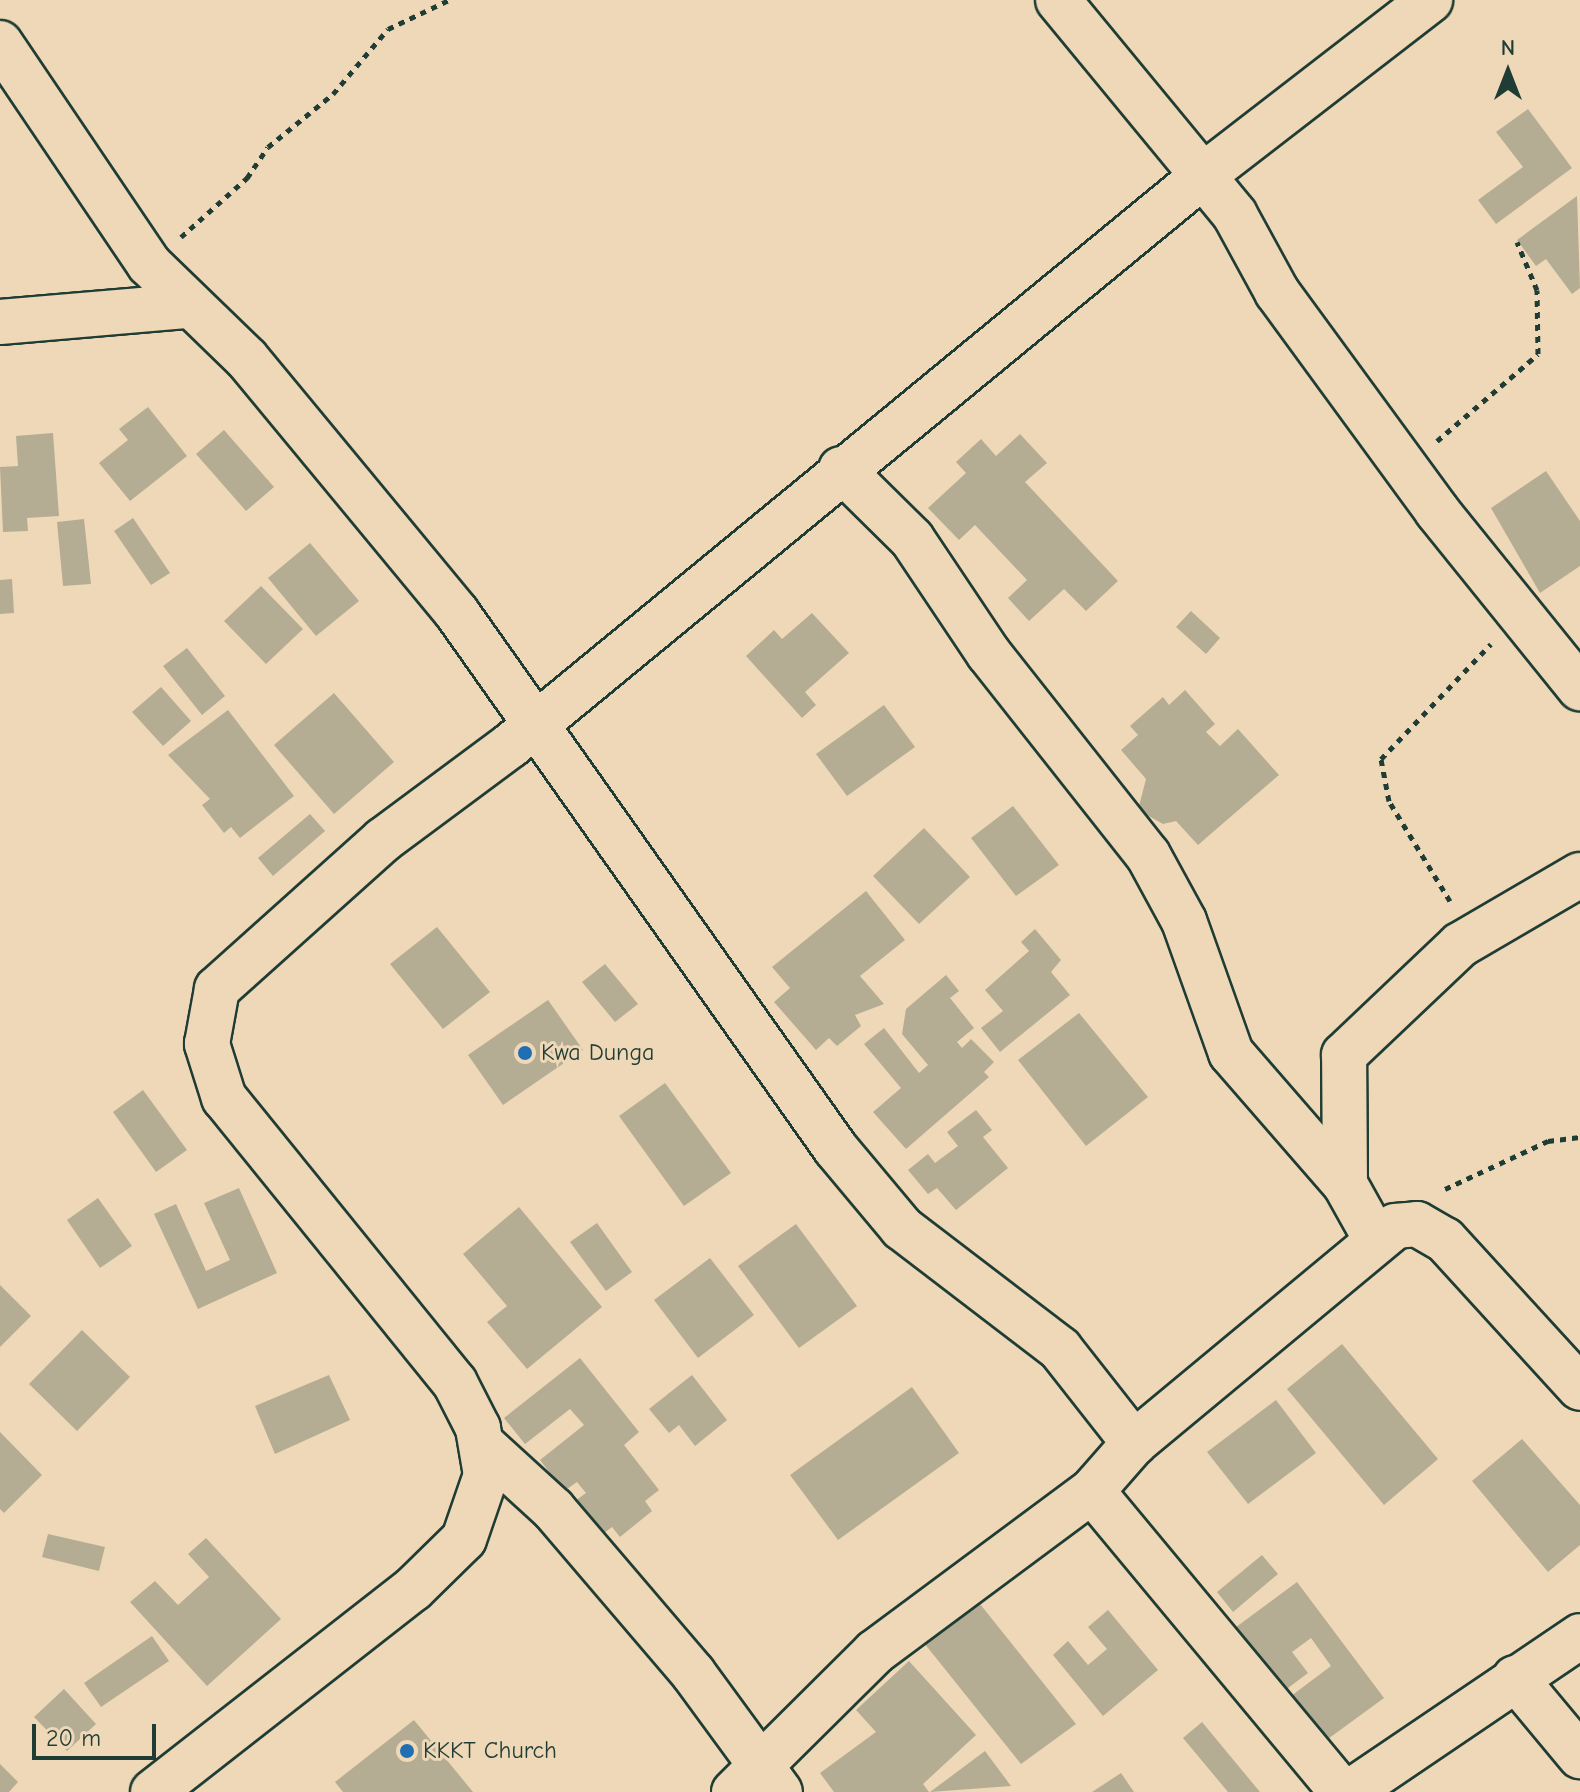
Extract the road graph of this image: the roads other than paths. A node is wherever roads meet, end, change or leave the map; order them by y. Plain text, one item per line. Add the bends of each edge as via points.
1 (1058, 0) edge
2 (1430, 0) edge
3 (0, 43) edge
4 (1200, 178) junction
5 (188, 306) junction
6 (0, 322) edge
7 (841, 469) junction
8 (1580, 688) edge
9 (537, 723) junction
10 (1580, 875) edge
11 (1345, 1184) junction
12 (1390, 1231) junction
13 (1580, 1388) edge
14 (1134, 1443) junction
15 (483, 1445) junction
16 (1092, 1491) junction
17 (1580, 1636) edge
18 (1515, 1678) junction
19 (1580, 1756) edge
20 (758, 1783) edge
21 (153, 1792) edge
22 (1342, 1792) edge
23 (1350, 1792) edge

1 - 4 street via 1122,71
2 - 4 street
3 - 5 street via 149,264
4 - 7 street
4 - 8 street via 1235,215 1277,292 1406,469
5 - 6 street
5 - 9 street via 247,359 369,502
7 - 9 street
7 - 11 street via 912,539 989,654 1148,855 1184,921 1231,1053
9 - 14 street via 836,1149 902,1228 1060,1349
9 - 15 street via 383,840 217,989 207,1044 224,1098 455,1383
10 - 11 street via 1467,940 1344,1055
11 - 12 street
12 - 13 street via 1445,1240
12 - 14 street
14 - 16 street
15 - 20 street via 553,1509 693,1673
15 - 21 street via 483,1498 464,1539 413,1589
16 - 20 street via 875,1652
16 - 22 street
17 - 18 street
18 - 19 street
18 - 23 street

